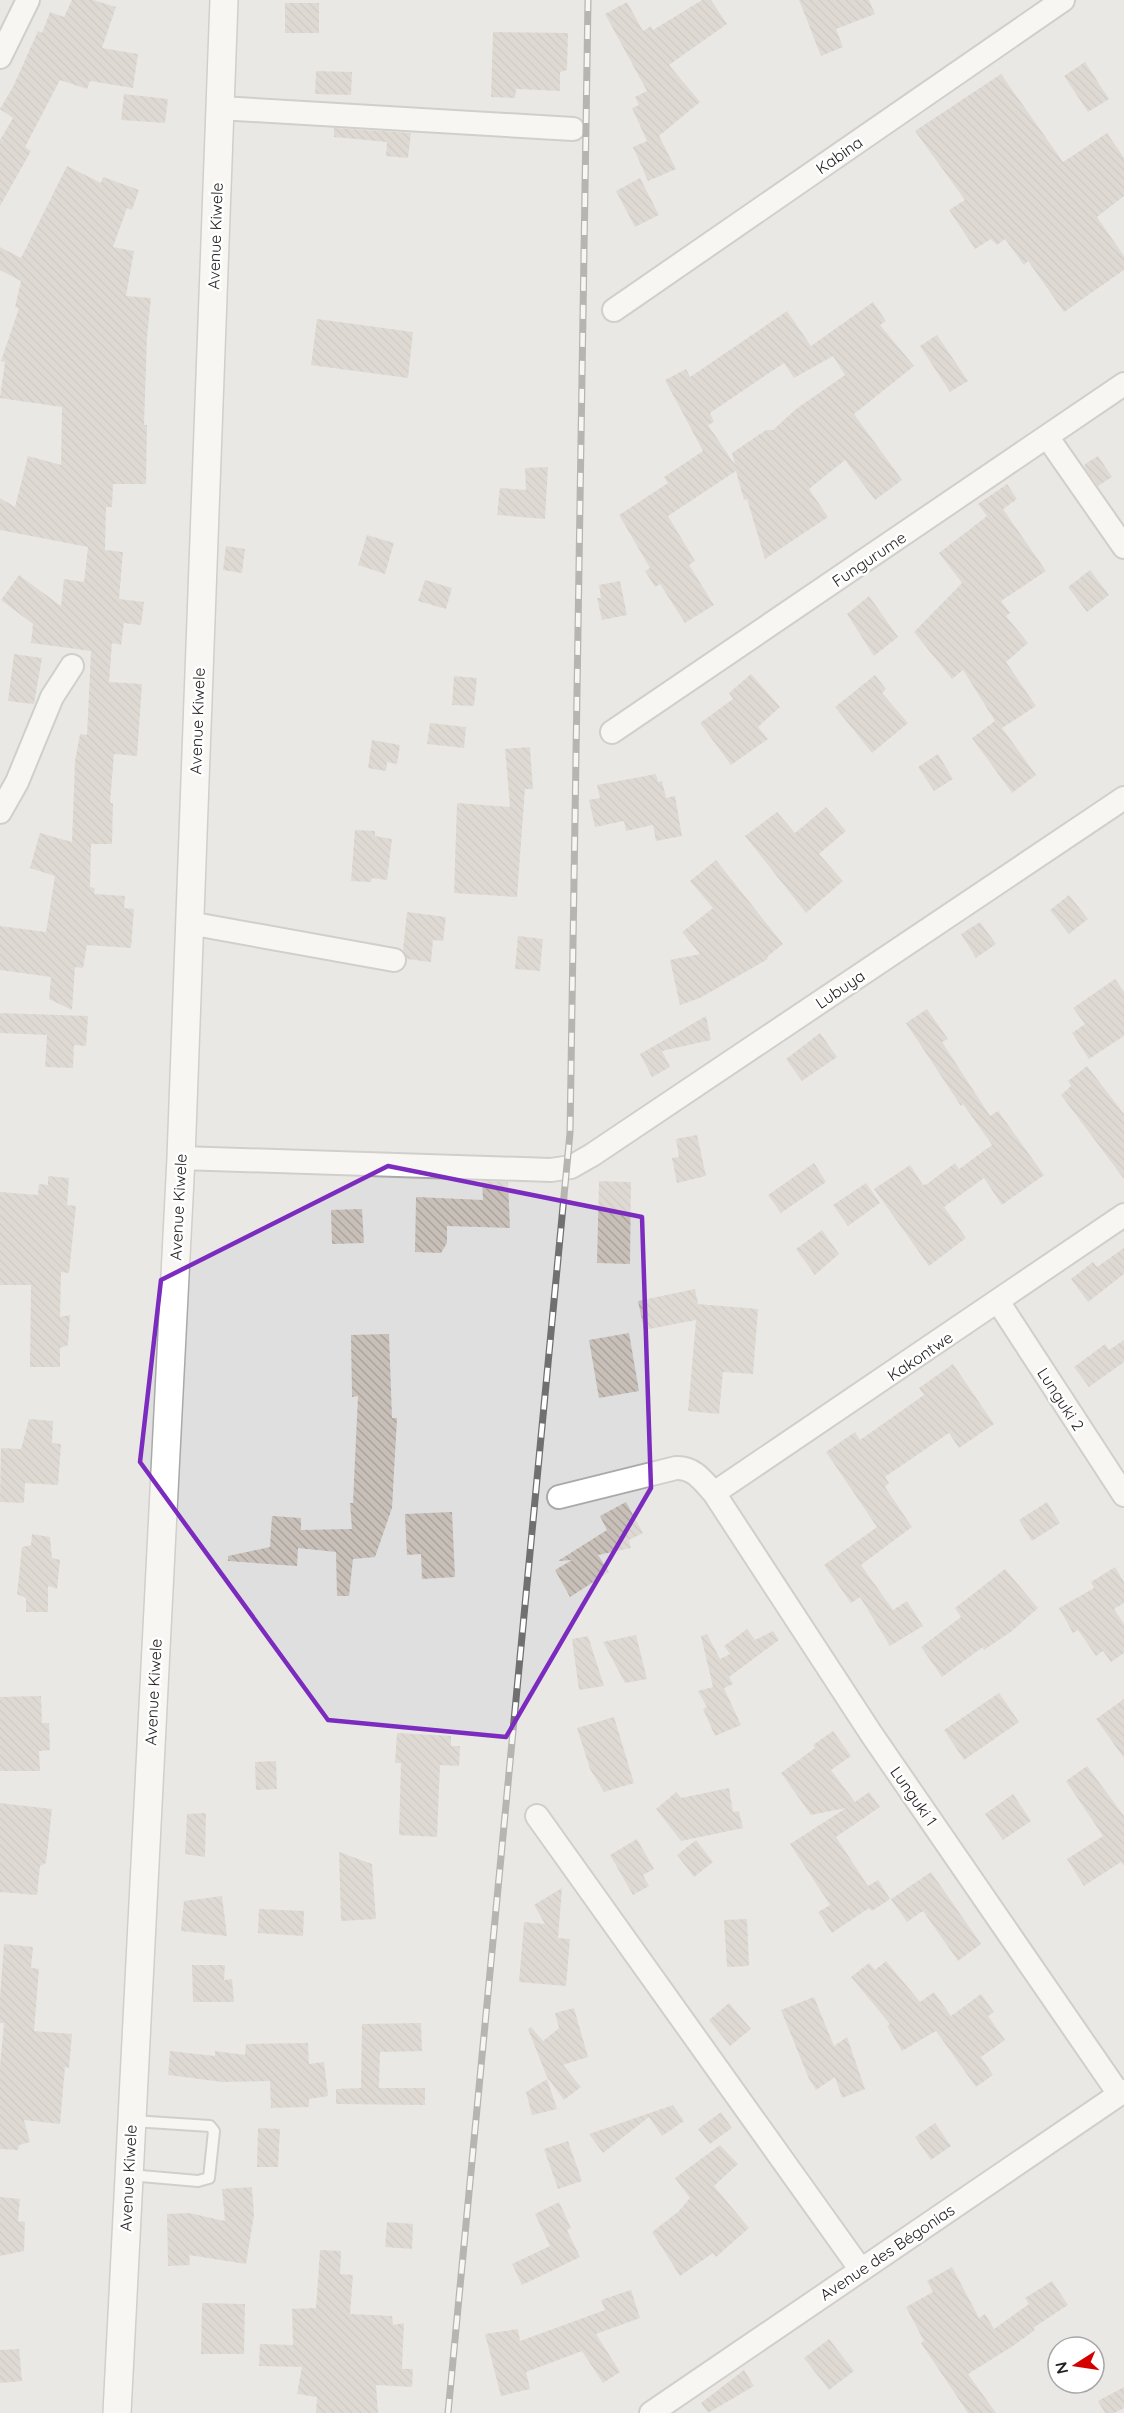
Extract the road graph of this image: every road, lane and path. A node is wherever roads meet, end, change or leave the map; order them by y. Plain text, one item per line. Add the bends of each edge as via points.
1 (28, 0) edge
2 (224, 0) edge
3 (1063, 0) edge
4 (0, 57) edge
5 (220, 108) junction
6 (573, 129) dead end
7 (614, 310) dead end
8 (1124, 384) edge
9 (1048, 438) junction
10 (1124, 547) edge
11 (72, 666) dead end
12 (612, 732) dead end
13 (1124, 798) edge
14 (0, 812) edge
15 (189, 923) junction
16 (394, 960) dead end
17 (181, 1158) junction
18 (1124, 1215) edge
19 (999, 1303) junction
20 (714, 1494) junction
21 (1124, 1495) edge
22 (559, 1497) dead end
23 (537, 1816) dead end
24 (1122, 2092) edge
25 (131, 2121) junction
26 (129, 2175) junction
27 (861, 2270) junction
28 (117, 2413) edge
29 (651, 2413) edge

1 - 4 street
2 - 5 street, Avenue Kiwele
3 - 7 street, Kabina
5 - 6 street
5 - 15 street, Avenue Kiwele
8 - 9 street, Fungurume
9 - 10 street
9 - 12 street, Fungurume
11 - 14 street via 52,697 17,782
13 - 17 street, Lubuya via 571,1167 551,1170
15 - 16 street
15 - 17 street, Avenue Kiwele
17 - 25 street, Avenue Kiwele
18 - 19 street, Kakontwe
19 - 20 street, Kakontwe
19 - 21 street, Lunguki 2
20 - 22 street, Lunguki 1 via 698,1475 683,1468
20 - 24 street, Lunguki 1 via 872,1735
23 - 27 street
24 - 27 street, Avenue des Bégonias
25 - 26 street, Avenue Kiwele
25 - 26 lane via 202,2124 214,2131 209,2178 198,2181
26 - 28 street, Avenue Kiwele
27 - 29 street, Avenue des Bégonias

